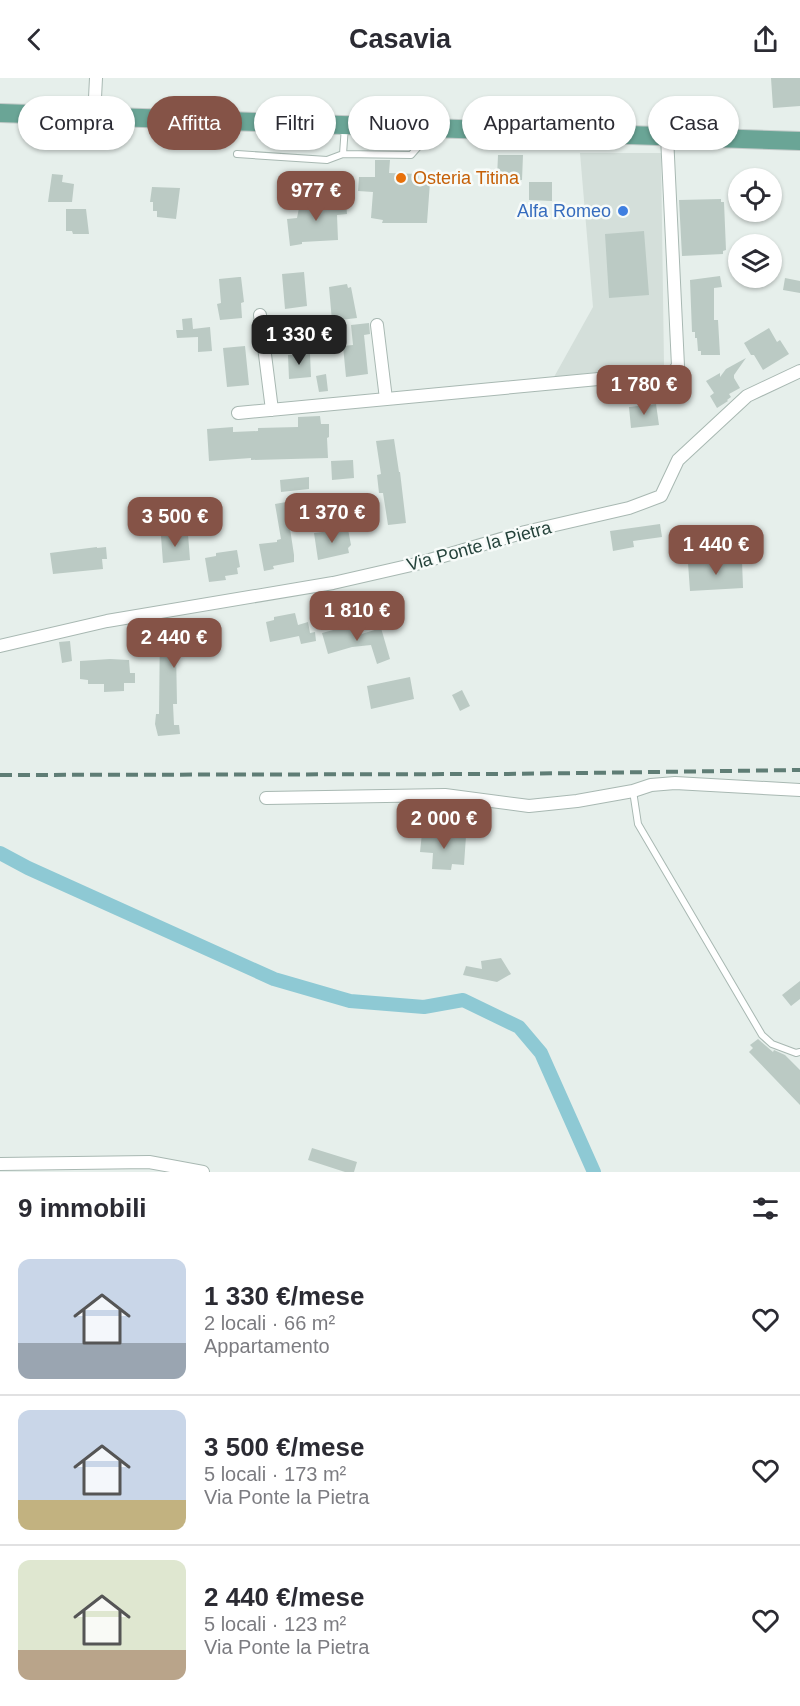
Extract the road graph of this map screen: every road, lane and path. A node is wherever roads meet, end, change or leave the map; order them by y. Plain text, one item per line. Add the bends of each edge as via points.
1 (96, 78) edge
2 (95, 96) edge
3 (0, 113) edge
4 (18, 114) edge
5 (135, 119) edge
6 (345, 126) junction
7 (348, 126) edge
8 (450, 129) edge
9 (648, 135) edge
10 (739, 139) edge
11 (800, 141) edge
12 (415, 150) edge
13 (669, 150) edge
14 (237, 154) dead end
15 (343, 154) junction
16 (260, 315) dead end
17 (377, 325) dead end
18 (800, 371) edge
19 (386, 399) junction
20 (272, 410) junction
21 (238, 414) dead end
22 (0, 646) edge
23 (800, 790) edge
24 (633, 791) junction
25 (266, 798) dead end
26 (800, 1052) edge
27 (0, 1164) edge
28 (203, 1172) edge

1 - 2 street
3 - 4 main road
5 - 6 main road
6 - 7 main road
6 - 15 lane
8 - 9 main road
10 - 11 main road
12 - 15 lane via 411,155
13 - 19 street via 678,366 673,372
14 - 15 lane via 327,160
16 - 20 street
17 - 19 street
18 - 22 street, Via Ponte la Pietra via 747,396 678,460 661,496 629,508 333,583 106,621
19 - 20 street
20 - 21 street
23 - 24 street via 675,783
24 - 25 street via 529,806 445,795
24 - 26 lane via 638,824 762,1035 772,1044
27 - 28 street via 149,1162

